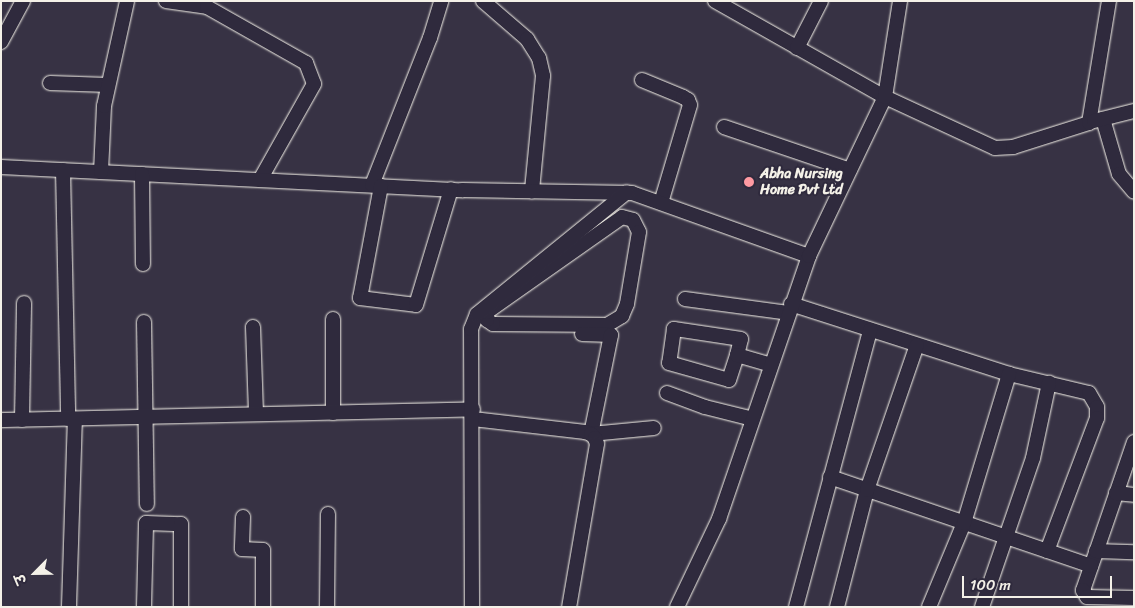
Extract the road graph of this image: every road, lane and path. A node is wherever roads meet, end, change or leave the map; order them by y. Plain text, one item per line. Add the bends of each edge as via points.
1 (23, 1) edge
2 (127, 1) edge
3 (441, 1) edge
4 (483, 1) edge
5 (715, 1) edge
6 (821, 1) edge
7 (900, 1) edge
8 (1110, 1) edge
9 (170, 2) edge
10 (208, 4) edge
11 (738, 7) edge
12 (1, 42) edge
13 (797, 48) junction
14 (642, 80) dead end
15 (50, 83) dead end
16 (108, 85) junction
17 (885, 98) junction
18 (1134, 111) edge
19 (1103, 119) junction
20 (1089, 123) junction
21 (724, 127) dead end
22 (1, 167) edge
23 (63, 170) junction
24 (850, 170) junction
25 (101, 172) junction
26 (142, 174) junction
27 (260, 180) junction
28 (376, 186) junction
29 (451, 189) junction
30 (532, 191) junction
31 (627, 192) junction
32 (1134, 192) edge
33 (661, 203) junction
34 (809, 256) junction
35 (550, 261) junction
36 (143, 264) dead end
37 (685, 299) dead end
38 (24, 303) dead end
39 (790, 308) junction
40 (333, 318) dead end
41 (144, 322) dead end
42 (252, 327) dead end
43 (471, 329) junction
44 (870, 330) junction
45 (917, 345) junction
46 (737, 355) junction
47 (771, 365) junction
48 (1009, 374) junction
49 (1049, 383) junction
50 (667, 393) dead end
51 (333, 412) junction
52 (256, 414) junction
53 (473, 414) junction
54 (146, 417) junction
55 (71, 419) junction
56 (753, 419) junction
57 (1, 420) edge
58 (22, 420) junction
59 (654, 428) dead end
60 (591, 434) junction
61 (1134, 442) edge
62 (830, 477) junction
63 (867, 490) junction
64 (1116, 493) junction
65 (1134, 495) edge
66 (147, 504) dead end
67 (328, 514) dead end
68 (243, 517) dead end
69 (964, 523) junction
70 (1005, 538) junction
71 (1047, 551) junction
72 (1096, 551) junction
73 (1134, 552) edge
74 (1091, 566) junction
75 (1134, 598) edge
76 (69, 607) edge
77 (144, 607) edge
78 (181, 607) edge
79 (263, 607) edge
80 (327, 607) edge
81 (472, 607) edge
82 (569, 607) edge
83 (678, 607) edge
84 (796, 607) edge
85 (836, 607) edge
86 (929, 607) edge
87 (982, 607) edge

1 - 12 street
2 - 16 street
3 - 28 street
4 - 30 street via 527,39 539,58 543,76
5 - 11 street
6 - 13 street
7 - 17 street
8 - 20 street
9 - 10 street
10 - 27 street via 306,63 313,77 314,84
11 - 13 street
13 - 17 street
14 - 33 street via 683,96 690,105
15 - 16 street
16 - 25 street
17 - 20 street via 995,148 1013,147
17 - 24 street
18 - 19 street
19 - 20 street
19 - 32 street via 1118,174
21 - 24 street
22 - 23 street
23 - 25 street
23 - 55 street
24 - 34 street
25 - 26 street
26 - 27 street
26 - 36 street
27 - 28 street
28 - 29 street
28 - 29 street via 360,298 416,305
29 - 30 street
30 - 31 street
31 - 33 street
31 - 35 street
33 - 34 street
34 - 39 street
35 - 35 street via 622,217 633,220 639,232 627,304 622,316 613,322 607,325 493,324 487,320 487,312
35 - 43 street via 482,308
37 - 39 street
38 - 58 street
39 - 44 street
39 - 47 street
40 - 51 street
41 - 54 street
42 - 52 street
43 - 53 street
43 - 60 street via 610,335
44 - 45 street
44 - 62 street
45 - 48 street
45 - 63 street
46 - 46 street via 741,339 674,329 669,363 729,380
46 - 47 street
47 - 56 street
48 - 49 street
48 - 69 street
49 - 70 street via 1033,458
49 - 71 street via 1089,393 1098,407 1097,418
50 - 56 street
51 - 52 street
51 - 53 street
52 - 54 street
53 - 60 street
53 - 81 street
54 - 55 street
54 - 66 street
55 - 58 street
55 - 76 street
56 - 83 street via 719,518
57 - 58 street
59 - 60 street
60 - 82 street via 597,444
61 - 64 street
62 - 63 street
62 - 84 street
63 - 69 street
63 - 85 street
64 - 65 street
64 - 72 street
67 - 80 street
68 - 79 street via 242,549 264,550
69 - 70 street
69 - 86 street
70 - 71 street
70 - 87 street
71 - 74 street
72 - 73 street
72 - 74 street
74 - 75 street via 1083,590 1087,597
77 - 78 street via 146,523 181,524

